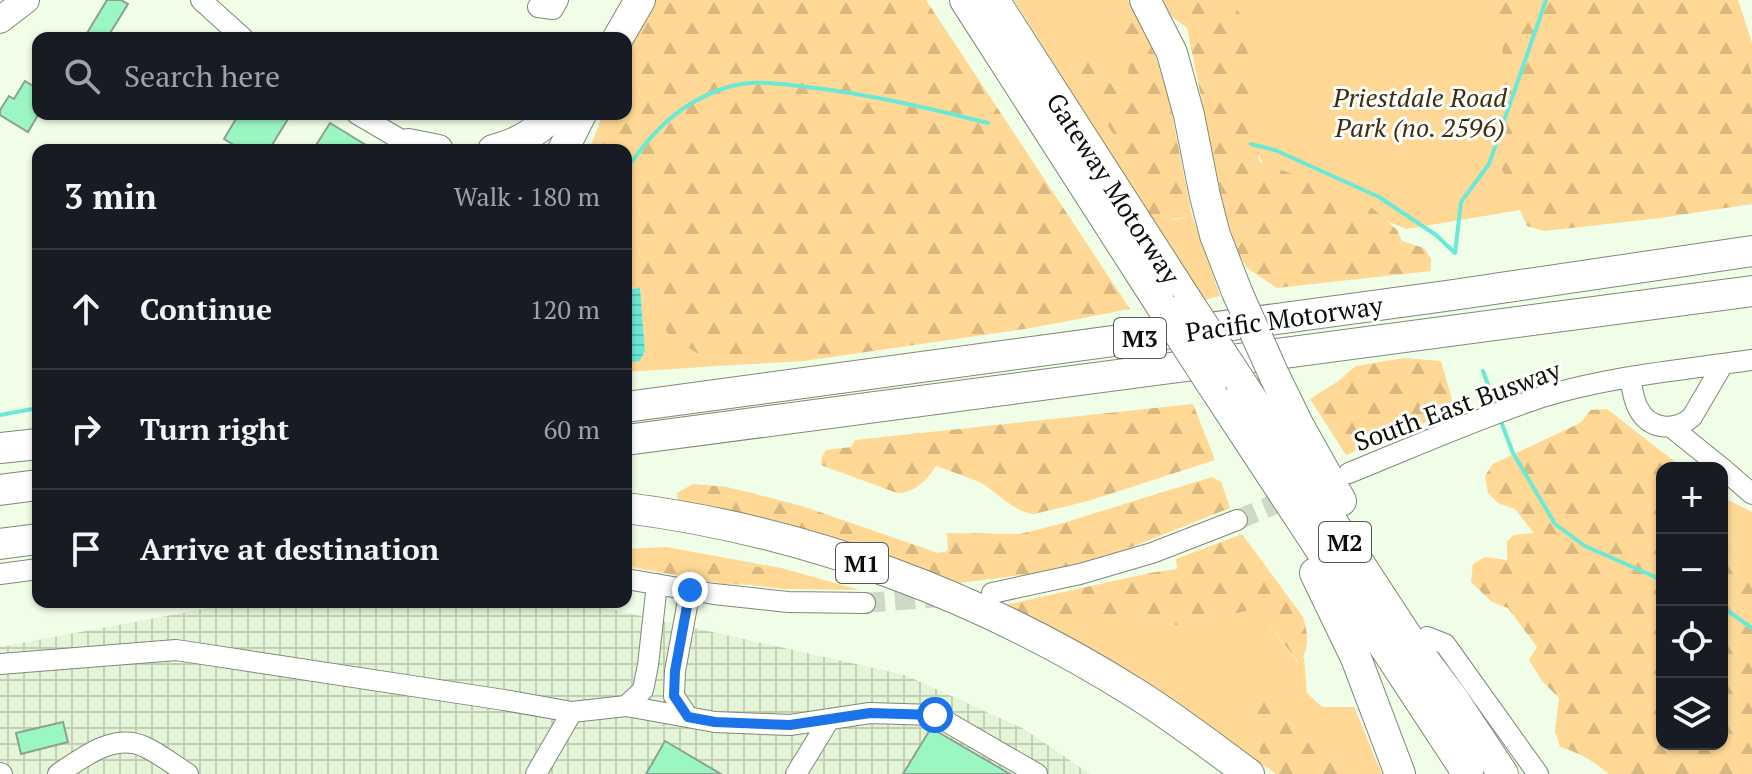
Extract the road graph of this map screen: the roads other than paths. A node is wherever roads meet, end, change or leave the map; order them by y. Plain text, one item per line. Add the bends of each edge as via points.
1 (26, 0) edge
2 (201, 0) edge
3 (558, 0) edge
4 (620, 0) edge
5 (640, 0) edge
6 (946, 0) edge
7 (965, 0) edge
8 (994, 0) edge
9 (1145, 0) edge
10 (538, 7) dead end
11 (0, 20) edge
12 (236, 32) edge
13 (601, 32) edge
14 (621, 32) edge
15 (990, 39) junction
16 (368, 120) edge
17 (547, 120) edge
18 (578, 120) edge
19 (413, 144) edge
20 (513, 144) edge
21 (566, 144) edge
22 (1752, 251) edge
23 (1752, 291) edge
24 (1174, 303) junction
25 (1752, 360) edge
26 (1723, 364) junction
27 (1630, 377) junction
28 (1226, 382) junction
29 (632, 406) edge
30 (1671, 427) junction
31 (632, 439) edge
32 (32, 445) edge
33 (0, 448) edge
34 (1715, 462) edge
35 (1264, 464) junction
36 (1349, 473) dead end
37 (1728, 473) edge
38 (32, 486) edge
39 (0, 490) edge
40 (1752, 494) edge
41 (632, 509) edge
42 (1237, 520) tunnel mouth
43 (32, 521) edge
44 (0, 525) edge
45 (32, 540) edge
46 (0, 544) edge
47 (32, 570) edge
48 (0, 574) edge
49 (632, 580) edge
50 (657, 584) junction
51 (690, 590) junction
52 (992, 593) dead end
53 (865, 603) tunnel mouth
54 (1427, 637) junction
55 (1054, 647) junction
56 (0, 664) edge
57 (1454, 700) junction
58 (626, 706) junction
59 (572, 712) junction
60 (688, 717) junction
61 (829, 720) junction
62 (58, 774) edge
63 (188, 774) edge
64 (536, 774) edge
65 (796, 774) edge
66 (1037, 774) edge
67 (1222, 774) edge
68 (1249, 774) edge
69 (1400, 774) edge
70 (1468, 774) edge
71 (1503, 774) edge
72 (1538, 774) edge

1 - 11 main road
2 - 12 street
3 - 10 street via 553,9
4 - 13 highway
5 - 14 highway
6 - 15 highway via 966,27
7 - 15 highway, Gateway Motorway / M2
8 - 24 highway, Gateway Motorway / M2
9 - 54 highway, bridge via 1176,63 1215,235 1237,292 1299,426
15 - 24 highway, Gateway Motorway / M2
16 - 19 street
17 - 20 highway
18 - 21 highway
22 - 29 highway, Pacific Motorway / M3
23 - 31 highway, Pacific Motorway / M3
24 - 28 highway, Gateway Motorway / M2, bridge
25 - 26 street, South East Busway
26 - 27 street, South East Busway
26 - 30 street via 1692,417
27 - 30 street via 1639,412 1653,423
27 - 36 street, South East Busway via 1542,397
28 - 35 highway, Gateway Motorway / M2
28 - 57 highway, Gateway Motorway / M2
30 - 34 street
32 - 33 highway
35 - 69 highway via 1268,490 1335,611
35 - 70 highway, Gateway Motorway / M2
37 - 40 street
38 - 39 highway
41 - 55 highway, M1 via 730,526 844,556 958,599
42 - 52 street via 1152,553
43 - 44 highway
45 - 46 highway
47 - 48 street
49 - 50 street
50 - 51 street
50 - 58 street via 643,690
51 - 53 street via 788,602
51 - 60 street via 674,696
54 - 57 highway
54 - 72 street via 1445,644
55 - 67 highway via 1087,678
55 - 68 highway, M1 via 1135,693
56 - 59 street via 176,650
57 - 71 highway, Gateway Motorway
58 - 59 street
58 - 60 street
59 - 64 street
60 - 61 street via 790,725
61 - 65 street
61 - 66 street via 870,713 935,715
62 - 63 street via 93,751 120,742 143,745

